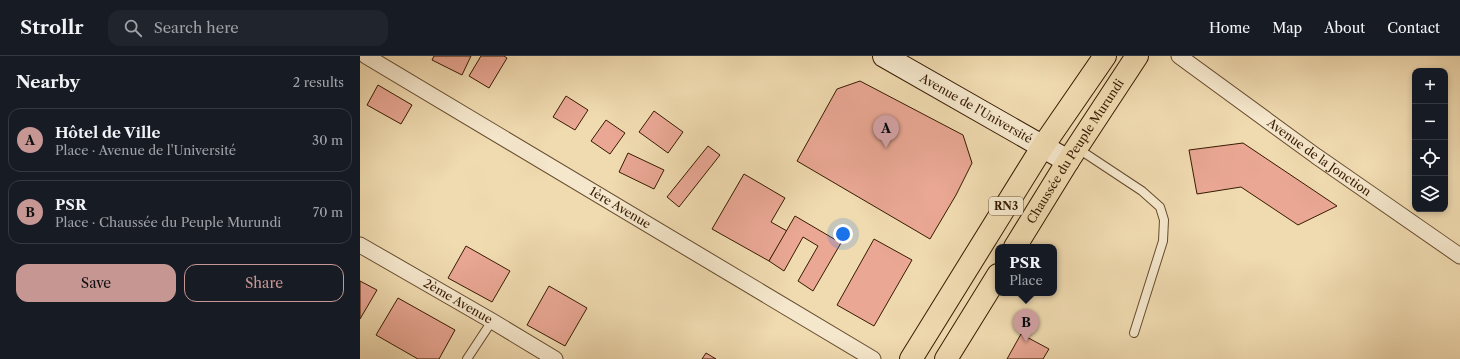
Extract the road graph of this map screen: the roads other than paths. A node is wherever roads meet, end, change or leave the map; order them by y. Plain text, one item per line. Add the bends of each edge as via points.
1 (366, 56) edge
2 (884, 56) edge
3 (1105, 56) edge
4 (1137, 56) edge
5 (1179, 56) edge
6 (1043, 146) junction
7 (1073, 154) junction
8 (1017, 244) edge
9 (360, 245) edge
10 (1460, 256) edge
11 (995, 280) edge
12 (492, 321) junction
13 (1134, 333) dead end
14 (468, 359) edge
15 (555, 359) edge
16 (874, 359) edge
17 (911, 359) edge
18 (946, 359) edge

1 - 16 street, 1ère Avenue
2 - 6 street, Avenue de l'Université
3 - 6 highway, RN3
4 - 7 highway, Chaussée du Peuple Murundi / RN3
5 - 10 street, Avenue de la Jonction via 1316,156
6 - 7 street, Avenue de l'Université
6 - 17 highway, RN3
7 - 8 highway, Chaussée du Peuple Murundi / RN3
7 - 13 lane via 1142,191 1160,207 1164,220 1163,241
9 - 12 street, 2ème Avenue
11 - 18 highway
12 - 14 lane
12 - 15 street, 2ème Avenue

